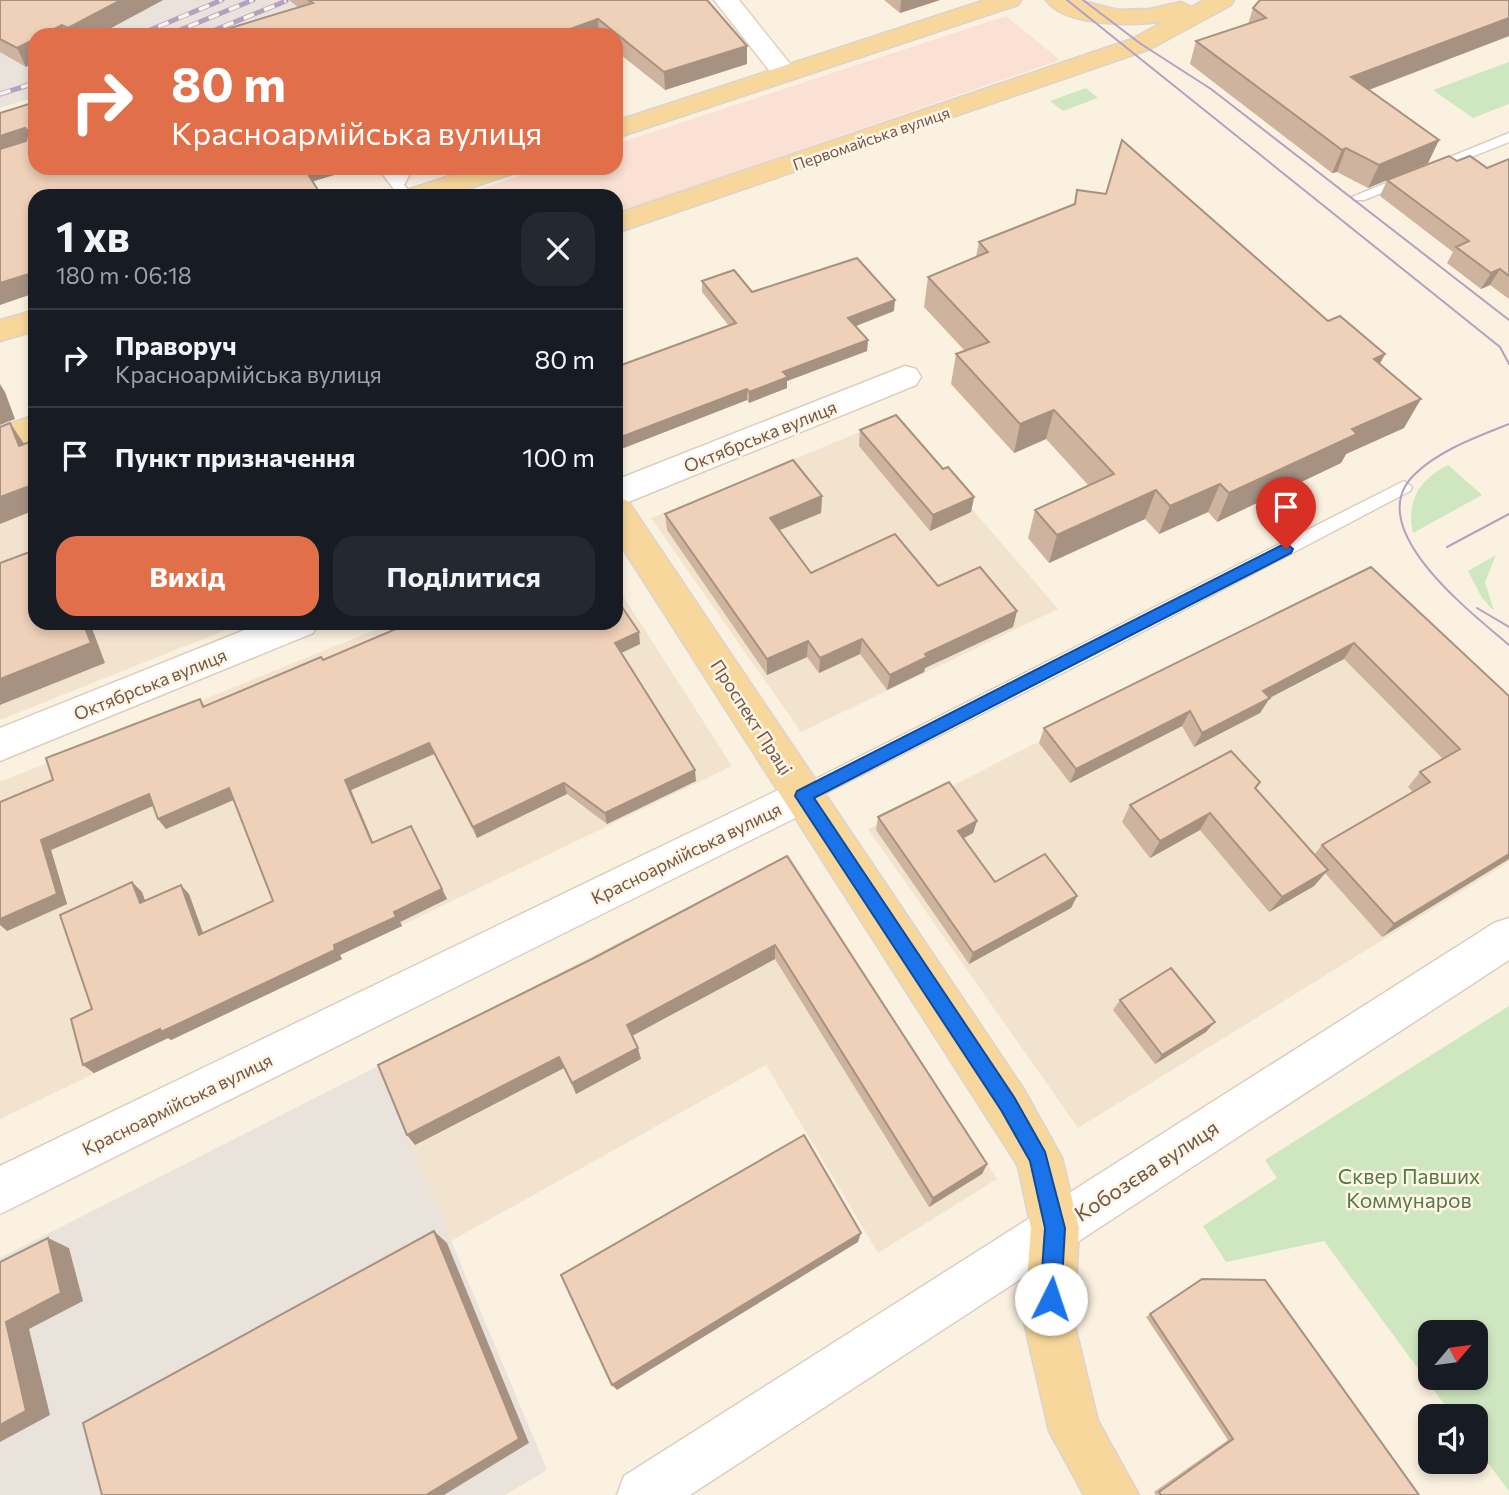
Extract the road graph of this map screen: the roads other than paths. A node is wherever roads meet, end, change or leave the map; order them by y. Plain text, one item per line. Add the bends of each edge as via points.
1 (726, 0) edge
2 (1009, 0) edge
3 (1058, 0) edge
4 (1145, 0) edge
5 (1199, 0) edge
6 (1209, 0) edge
7 (1222, 0) edge
8 (785, 74) junction
9 (623, 128) edge
10 (1509, 136) edge
11 (391, 175) edge
12 (474, 175) edge
13 (404, 189) edge
14 (419, 189) edge
15 (1359, 197) dead end
16 (623, 222) edge
17 (28, 322) edge
18 (0, 331) edge
19 (905, 377) dead end
20 (28, 429) edge
21 (0, 439) edge
22 (1404, 487) dead end
23 (623, 491) edge
24 (623, 521) edge
25 (283, 630) edge
26 (0, 745) edge
27 (803, 796) junction
28 (1509, 937) edge
29 (0, 1191) edge
30 (1055, 1228) junction
31 (643, 1495) edge
32 (1113, 1495) edge

1 - 8 street
2 - 8 main road
3 - 6 main road via 1106,18 1166,14
4 - 5 main road
7 - 16 main road, Первомайська вулиця via 1141,44
8 - 9 main road
10 - 15 lane
11 - 13 lane
12 - 14 main road
17 - 18 main road
19 - 23 street, Октябрська вулиця
20 - 21 main road
22 - 27 lane, Красноармійська вулиця
24 - 27 main road, Проспект Праці
25 - 26 street, Октябрська вулиця
27 - 29 street, Красноармійська вулиця
27 - 30 main road, Проспект Праці via 1039,1158
28 - 30 street, Кобозєва вулиця
30 - 31 street, Кобозєва вулиця
30 - 32 main road, Проспект Праці via 1049,1322 1075,1431

